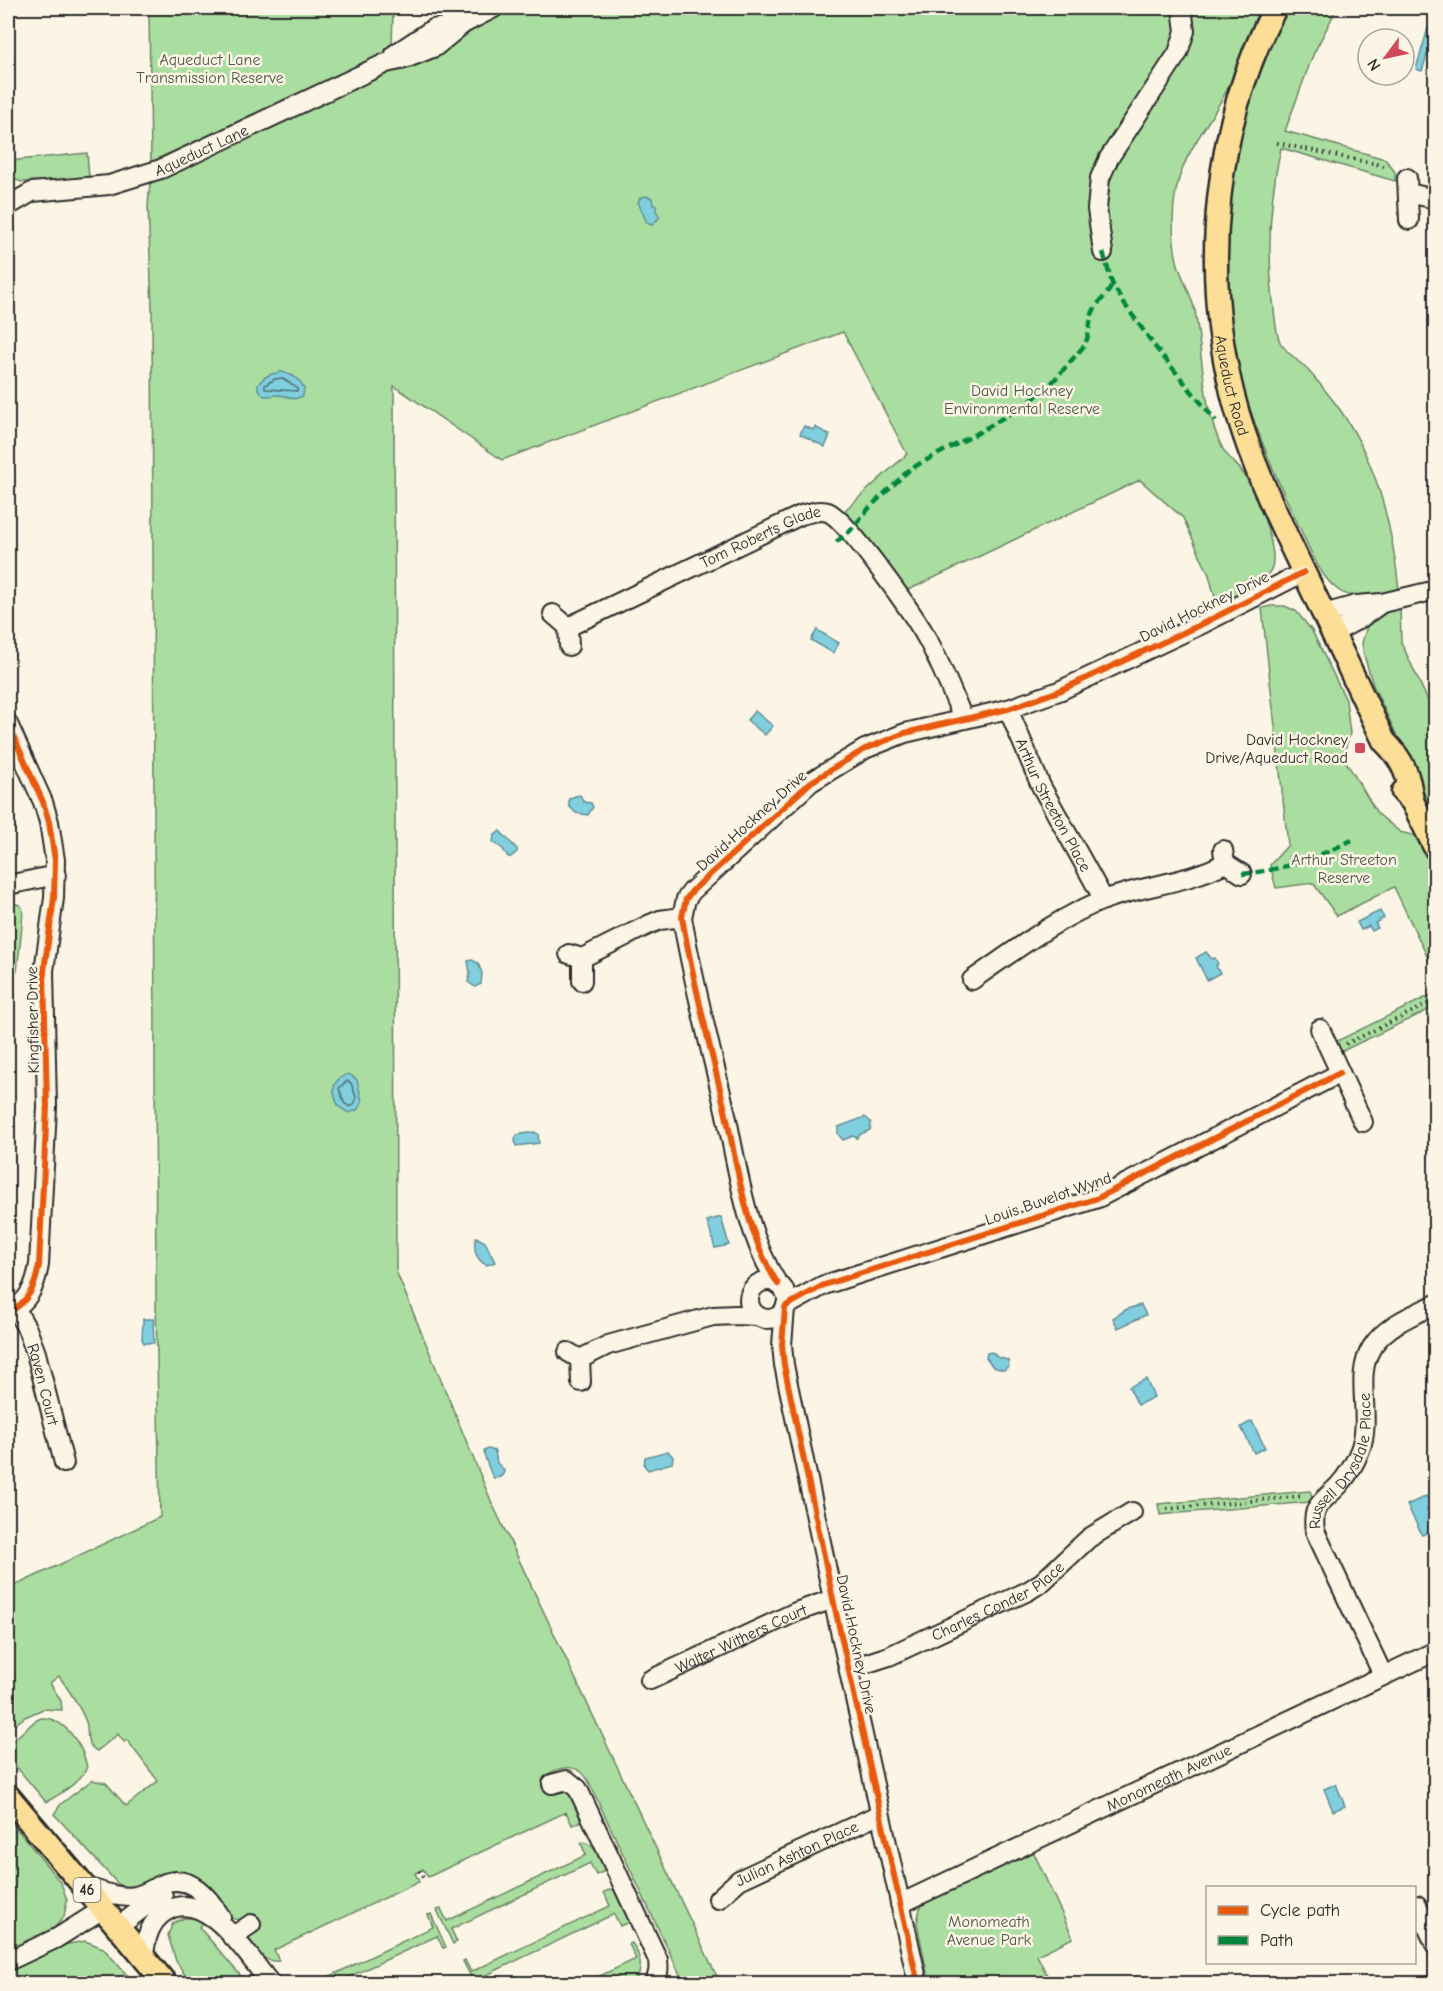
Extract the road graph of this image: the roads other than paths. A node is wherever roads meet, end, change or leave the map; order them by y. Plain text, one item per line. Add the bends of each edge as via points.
1 (494, 8) edge
2 (1182, 8) edge
3 (1275, 8) edge
4 (10, 198) edge
5 (1436, 199) edge
6 (1409, 220) dead end
7 (1103, 252) dead end
8 (1304, 572) junction
9 (1436, 590) edge
10 (553, 614) dead end
11 (1328, 623) junction
12 (568, 627) junction
13 (569, 646) dead end
14 (1008, 709) junction
15 (963, 718) junction
16 (8, 724) edge
17 (1436, 849) edge
18 (1242, 874) dead end
19 (56, 875) junction
20 (8, 885) edge
21 (1104, 900) junction
22 (682, 917) junction
23 (972, 980) dead end
24 (582, 981) dead end
25 (1320, 1029) dead end
26 (1340, 1073) junction
27 (1363, 1122) dead end
28 (752, 1228) junction
29 (780, 1285) junction
30 (825, 1285) junction
31 (752, 1291) junction
32 (1436, 1304) edge
33 (786, 1307) junction
34 (11, 1311) edge
35 (712, 1316) junction
36 (760, 1317) junction
37 (784, 1365) junction
38 (581, 1382) dead end
39 (64, 1463) dead end
40 (1132, 1512) dead end
41 (833, 1599) junction
42 (1436, 1651) edge
43 (849, 1669) junction
44 (1383, 1675) junction
45 (650, 1680) dead end
46 (552, 1784) dead end
47 (8, 1796) edge
48 (880, 1814) junction
49 (84, 1886) junction
50 (718, 1899) dead end
51 (211, 1902) junction
52 (900, 1904) junction
53 (1417, 1905) dead end
54 (103, 1909) junction
55 (251, 1924) dead end
56 (118, 1927) junction
57 (232, 1937) junction
58 (1436, 1946) edge
59 (144, 1957) junction
60 (8, 1960) edge
61 (166, 1983) edge
62 (270, 1983) edge
63 (653, 1983) edge
64 (918, 1983) edge

1 - 4 street, Aqueduct Lane via 463,24 435,47 386,63 141,176 109,185 43,189
2 - 7 street via 1185,31 1178,54 1109,158 1100,178 1097,208
3 - 8 main road, Aqueduct Road via 1247,74 1230,136 1216,237 1217,295 1232,393 1257,467
5 - 6 street via 1408,185
8 - 11 main road, Aqueduct Road
8 - 14 street, David Hockney Drive via 1059,691
9 - 11 street via 1356,605
10 - 12 street
11 - 17 main road, Aqueduct Road via 1384,741 1385,761 1398,786 1412,801
12 - 13 street
12 - 15 street, Tom Roberts Glade via 801,515 826,512 838,517 850,531 917,623 940,663
14 - 15 street, David Hockney Drive
14 - 21 street, Arthur Streeton Place via 1041,786
15 - 22 street, David Hockney Drive via 886,740 811,782 692,891
16 - 19 street, Kingfisher Drive via 43,802
18 - 21 street via 1224,857 1192,878
19 - 20 street
19 - 34 street, Kingfisher Drive via 44,971 47,1107 39,1265 31,1293
21 - 23 street via 1061,922
22 - 24 street via 660,920 575,956
22 - 28 street
25 - 26 street
26 - 27 street
26 - 30 street, Louis Buvelot Wynd via 1098,1198
28 - 29 street via 766,1264
28 - 31 street
29 - 30 street, Louis Buvelot Wynd
29 - 31 street via 766,1281
29 - 33 street via 786,1294
30 - 33 street, Louis Buvelot Wynd
31 - 35 street
31 - 36 street via 749,1303
32 - 44 street, Russell Drysdale Place via 1387,1330 1372,1347 1364,1371 1366,1411 1361,1447 1349,1473 1318,1504 1315,1513 1315,1531
33 - 36 street via 773,1318
33 - 37 street, David Hockney Drive
34 - 39 street, Raven Court via 27,1329 36,1353
35 - 36 street
35 - 38 street via 574,1355
36 - 37 street, David Hockney Drive
37 - 41 street, David Hockney Drive
40 - 43 street, Charles Conder Place via 1089,1538 1028,1591 889,1656
41 - 43 street, David Hockney Drive
41 - 45 street, Walter Withers Court via 796,1612
42 - 44 street, Monomeath Avenue
43 - 48 street, David Hockney Drive
44 - 52 street, Monomeath Avenue
46 - 63 street via 567,1780 578,1789 658,1960 658,1977
47 - 49 main road, 46
48 - 50 street, Julian Ashton Place via 739,1880
48 - 52 street, David Hockney Drive
49 - 51 street via 127,1897 166,1882 180,1881 194,1886
49 - 54 main road, 46
51 - 56 street via 192,1892 171,1893 147,1904
51 - 57 street
52 - 64 street, David Hockney Drive
53 - 58 street
54 - 56 main road, 46
54 - 60 street via 57,1938
55 - 57 street
56 - 59 main road, 46
57 - 59 street via 199,1908 177,1906 155,1922
57 - 62 street
59 - 61 main road, 46

